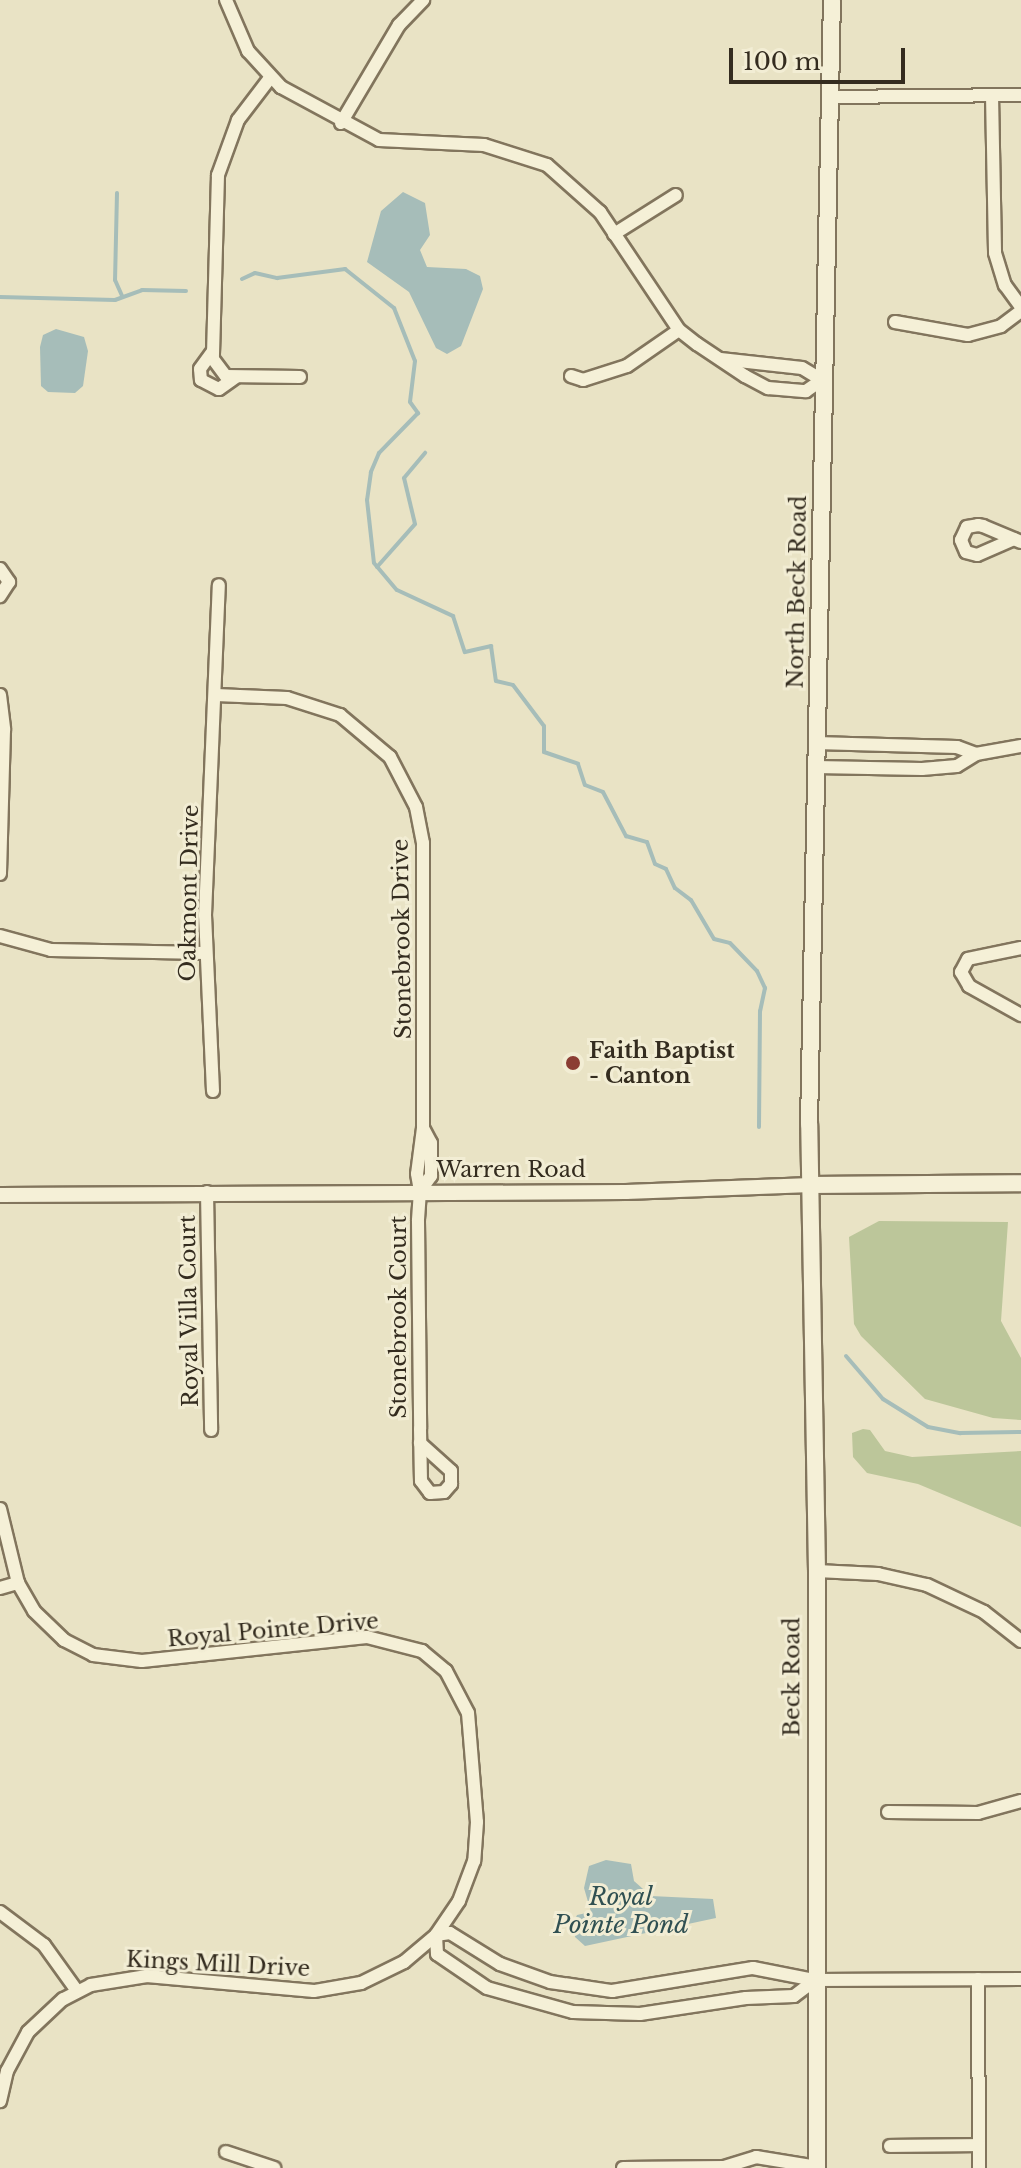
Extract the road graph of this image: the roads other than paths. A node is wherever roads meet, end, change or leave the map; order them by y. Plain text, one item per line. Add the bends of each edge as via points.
1 (226, 0) edge
2 (423, 0) edge
3 (832, 0) edge
4 (270, 78) junction
5 (992, 95) junction
6 (1021, 95) edge
7 (830, 97) junction
8 (341, 123) junction
9 (676, 195) dead end
10 (614, 234) junction
11 (1021, 309) edge
12 (895, 322) dead end
13 (679, 330) junction
14 (213, 351) junction
15 (720, 359) junction
16 (571, 376) dead end
17 (236, 377) junction
18 (300, 377) dead end
19 (822, 380) junction
20 (0, 569) edge
21 (219, 585) dead end
22 (0, 596) edge
23 (0, 695) edge
24 (216, 695) junction
25 (816, 743) junction
26 (1021, 746) edge
27 (976, 754) junction
28 (816, 767) junction
29 (1, 821) edge
30 (0, 874) edge
31 (0, 936) edge
32 (1021, 948) edge
33 (205, 953) junction
34 (1021, 1015) edge
35 (213, 1091) dead end
36 (1021, 1183) edge
37 (811, 1185) junction
38 (420, 1191) junction
39 (207, 1192) junction
40 (0, 1195) edge
41 (211, 1430) dead end
42 (420, 1443) dead end
43 (0, 1509) edge
44 (817, 1571) junction
45 (18, 1583) junction
46 (0, 1588) edge
47 (1021, 1641) edge
48 (1021, 1801) edge
49 (888, 1812) dead end
50 (0, 1912) edge
51 (451, 1916) junction
52 (436, 1935) junction
53 (455, 1935) junction
54 (419, 1951) junction
55 (437, 1954) junction
56 (500, 1964) junction
57 (724, 1972) junction
58 (978, 1979) junction
59 (1021, 1979) edge
60 (815, 1980) junction
61 (487, 1988) junction
62 (77, 1991) junction
63 (730, 2000) junction
64 (1, 2086) edge
65 (0, 2101) edge
66 (979, 2145) junction
67 (890, 2146) dead end
68 (226, 2152) dead end
69 (274, 2168) edge
70 (623, 2168) edge
71 (725, 2168) edge
72 (815, 2168) edge
73 (979, 2168) edge

1 - 4 street via 241,39
2 - 8 street via 399,25
3 - 7 main road, North Beck Road
4 - 8 street
4 - 14 street via 238,120 218,175
5 - 6 street
5 - 7 street
5 - 11 street via 995,253 1005,285
7 - 19 main road, North Beck Road
8 - 10 street via 392,143 484,145 525,155 576,186
9 - 10 street
10 - 13 street
11 - 12 street via 1001,326 968,335
13 - 15 street
13 - 16 street via 627,366 583,380
14 - 17 street via 216,369
14 - 17 street via 200,369 201,380 219,389
15 - 19 street via 802,368
15 - 19 street via 768,388 806,391
17 - 18 street
19 - 25 main road, North Beck Road
20 - 22 street via 9,582
21 - 24 street, Oakmont Drive
23 - 29 street
24 - 33 street, Oakmont Drive
24 - 38 street, Stonebrook Drive via 287,698 340,715 380,747 411,794 423,843
25 - 27 street via 957,747
25 - 28 main road, North Beck Road
26 - 27 street
27 - 28 street via 957,766 922,769
28 - 37 main road, North Beck Road
29 - 30 street
31 - 33 street via 51,950
32 - 34 street via 972,957 961,972 969,986
33 - 35 street, Oakmont Drive
36 - 37 main road, Warren Road
37 - 38 street, Warren Road via 641,1192
37 - 44 main road, Beck Road
38 - 39 street, Warren Road
38 - 42 street, Stonebrook Court
39 - 40 street, Warren Road
39 - 41 street, Royal Villa Court
43 - 45 street, Royal Pointe Drive
44 - 47 street via 878,1574 927,1585 969,1603
44 - 60 main road, Beck Road
45 - 46 street
45 - 51 street, Royal Pointe Drive via 54,1633 109,1660 367,1637 405,1643 434,1660 456,1685 468,1713 477,1822 470,1875
48 - 49 street via 978,1813
50 - 62 street via 44,1945
51 - 52 street, Royal Pointe Drive
51 - 53 street
52 - 53 street
52 - 54 street, Kings Mill Drive
52 - 55 street
53 - 56 street
54 - 55 street
54 - 62 street, Kings Mill Drive via 383,1974 335,1989 139,1976
55 - 61 street
56 - 57 street via 550,1982 612,1991
56 - 61 street
57 - 60 street via 753,1968
57 - 63 street
58 - 59 street
58 - 60 street
58 - 66 street
60 - 63 street via 794,1996
60 - 72 main road, Beck Road
61 - 63 street via 539,2006 606,2015 665,2012
62 - 64 street, Kings Mill Drive via 28,2032
64 - 65 street, Kings Mill Drive
66 - 67 street
66 - 73 street
68 - 69 street
70 - 71 street
71 - 72 street via 756,2157

